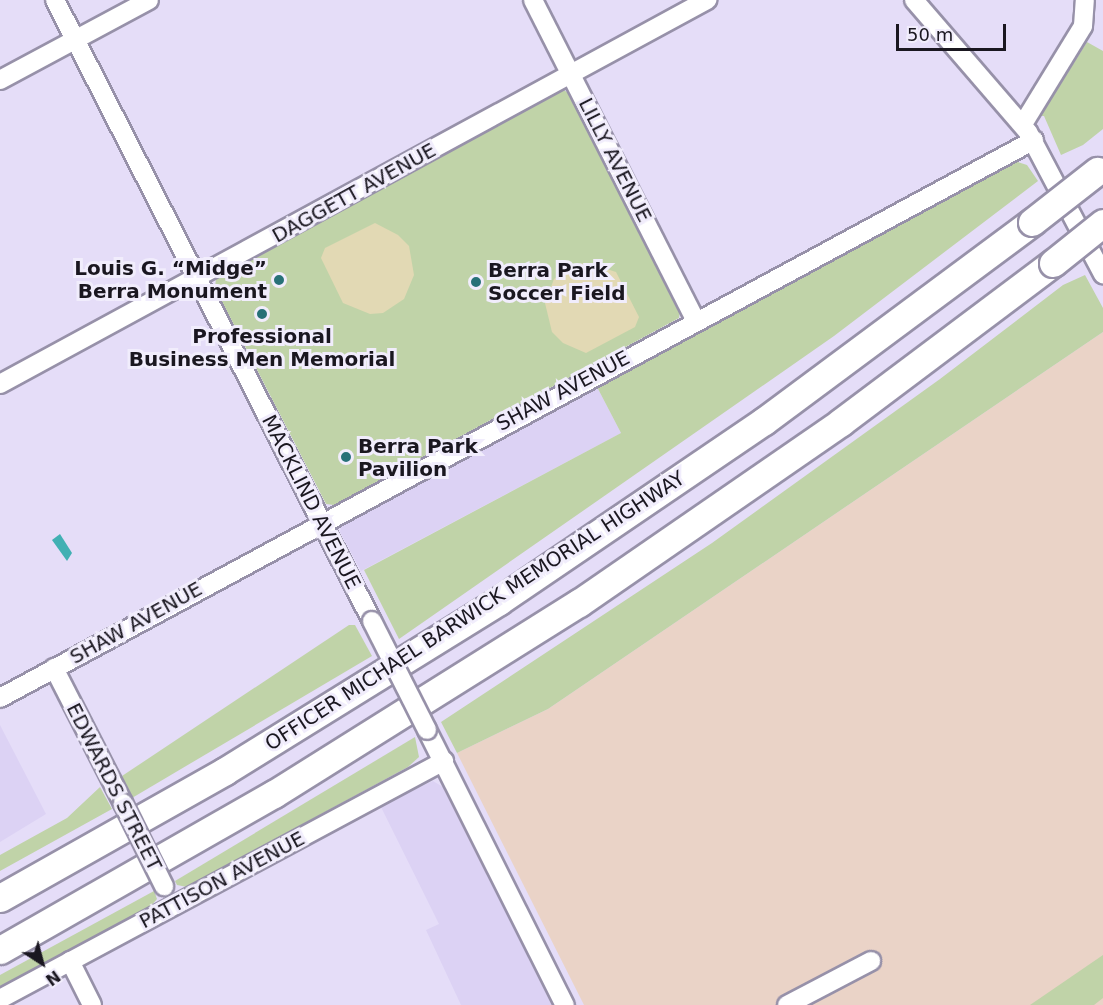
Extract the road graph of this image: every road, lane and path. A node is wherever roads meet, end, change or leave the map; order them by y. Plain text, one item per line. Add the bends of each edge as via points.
1 (55, 0) edge
2 (149, 0) edge
3 (534, 0) edge
4 (707, 0) edge
5 (914, 0) edge
6 (1085, 0) edge
7 (76, 40) junction
8 (572, 74) junction
9 (0, 80) edge
10 (1023, 124) junction
11 (1034, 140) junction
12 (1100, 168) edge
13 (1103, 223) edge
14 (1103, 274) edge
15 (197, 278) junction
16 (695, 320) junction
17 (0, 384) edge
18 (321, 522) junction
19 (54, 668) junction
20 (0, 698) edge
21 (444, 761) junction
22 (0, 898) edge
23 (174, 905) junction
24 (0, 950) edge
25 (70, 961) junction
26 (872, 962) dead end
27 (0, 999) edge
28 (92, 1005) edge
29 (565, 1005) edge
30 (787, 1005) edge

1 - 7 street, MACKLIND AVENUE
2 - 7 street
3 - 8 street, LILLY AVENUE
4 - 8 street, DAGGETT AVENUE
5 - 10 street
6 - 10 street via 1083,26
7 - 9 street
7 - 15 street, MACKLIND AVENUE
8 - 15 street, DAGGETT AVENUE
8 - 16 street, LILLY AVENUE
10 - 11 street
11 - 14 street
11 - 16 street, SHAW AVENUE
12 - 22 highway, OFFICER MICHAEL BARWICK MEMORIAL HIGHWAY, bridge via 764,422 528,582 225,771
13 - 24 highway, bridge via 841,422 579,603 280,790
15 - 17 street, DAGGETT AVENUE
15 - 18 street, MACKLIND AVENUE
16 - 18 street, SHAW AVENUE
18 - 19 street, SHAW AVENUE
18 - 21 street, MACKLIND AVENUE, bridge
19 - 20 street, SHAW AVENUE
19 - 23 street, EDWARDS STREET, bridge
21 - 23 street, PATTISON AVENUE
21 - 29 street, MACKLIND AVENUE
23 - 25 street, PATTISON AVENUE
25 - 27 street, PATTISON AVENUE
25 - 28 street
26 - 30 street

